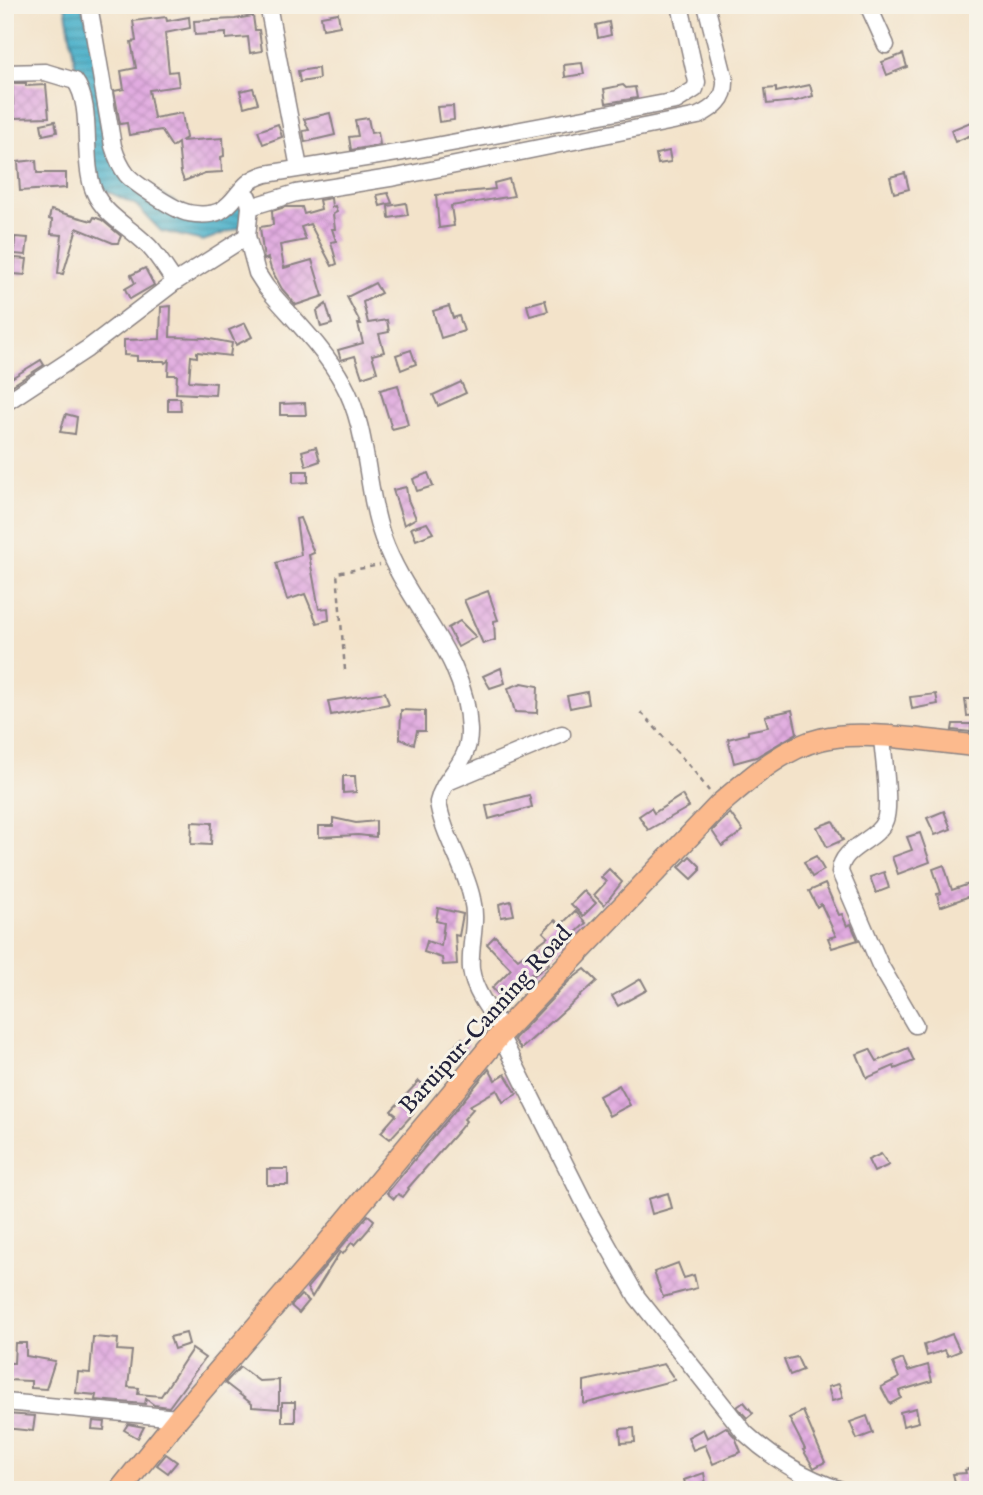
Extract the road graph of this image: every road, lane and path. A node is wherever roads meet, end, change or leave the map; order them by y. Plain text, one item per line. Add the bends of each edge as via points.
1 (89, 5) edge
2 (268, 5) edge
3 (680, 5) edge
4 (706, 5) edge
5 (868, 5) edge
6 (886, 45) dead end
7 (5, 73) edge
8 (299, 169) junction
9 (245, 184) junction
10 (250, 207) junction
11 (247, 236) junction
12 (175, 282) junction
13 (5, 403) edge
14 (393, 563) junction
15 (345, 670) dead end
16 (641, 712) dead end
17 (562, 734) dead end
18 (882, 737) junction
19 (978, 746) edge
20 (445, 783) junction
21 (719, 805) junction
22 (915, 1025) dead end
23 (502, 1033) junction
24 (5, 1402) edge
25 (178, 1418) junction
26 (120, 1490) edge
27 (841, 1490) edge

1 - 9 street via 113,146 127,174 182,211 198,214 220,211
2 - 8 street
3 - 8 street via 697,82 695,89 676,101
4 - 10 street via 725,90 711,110 698,116 396,177 296,192
5 - 6 street
7 - 12 street via 46,72 75,81 83,97 88,166 100,204 153,251
8 - 9 street via 266,174
9 - 10 street
10 - 11 street
11 - 12 street
11 - 14 street via 257,273 266,287 334,368 350,396 382,536
12 - 13 street via 87,349
14 - 15 path via 337,573
14 - 20 street via 444,645 462,685 469,733 458,769
16 - 21 path
17 - 20 street
18 - 19 main road, Baruipur-Canning Road
18 - 21 main road, Baruipur-Canning Road via 846,735 799,747 751,777
18 - 22 street via 886,819 841,862 839,872 880,965
20 - 23 street via 439,812 473,901 471,967
21 - 23 main road, Baruipur-Canning Road
23 - 25 main road, Baruipur-Canning Road
23 - 27 street via 589,1212 637,1297 752,1439 804,1475
24 - 25 street
25 - 26 main road, Baruipur-Canning Road

